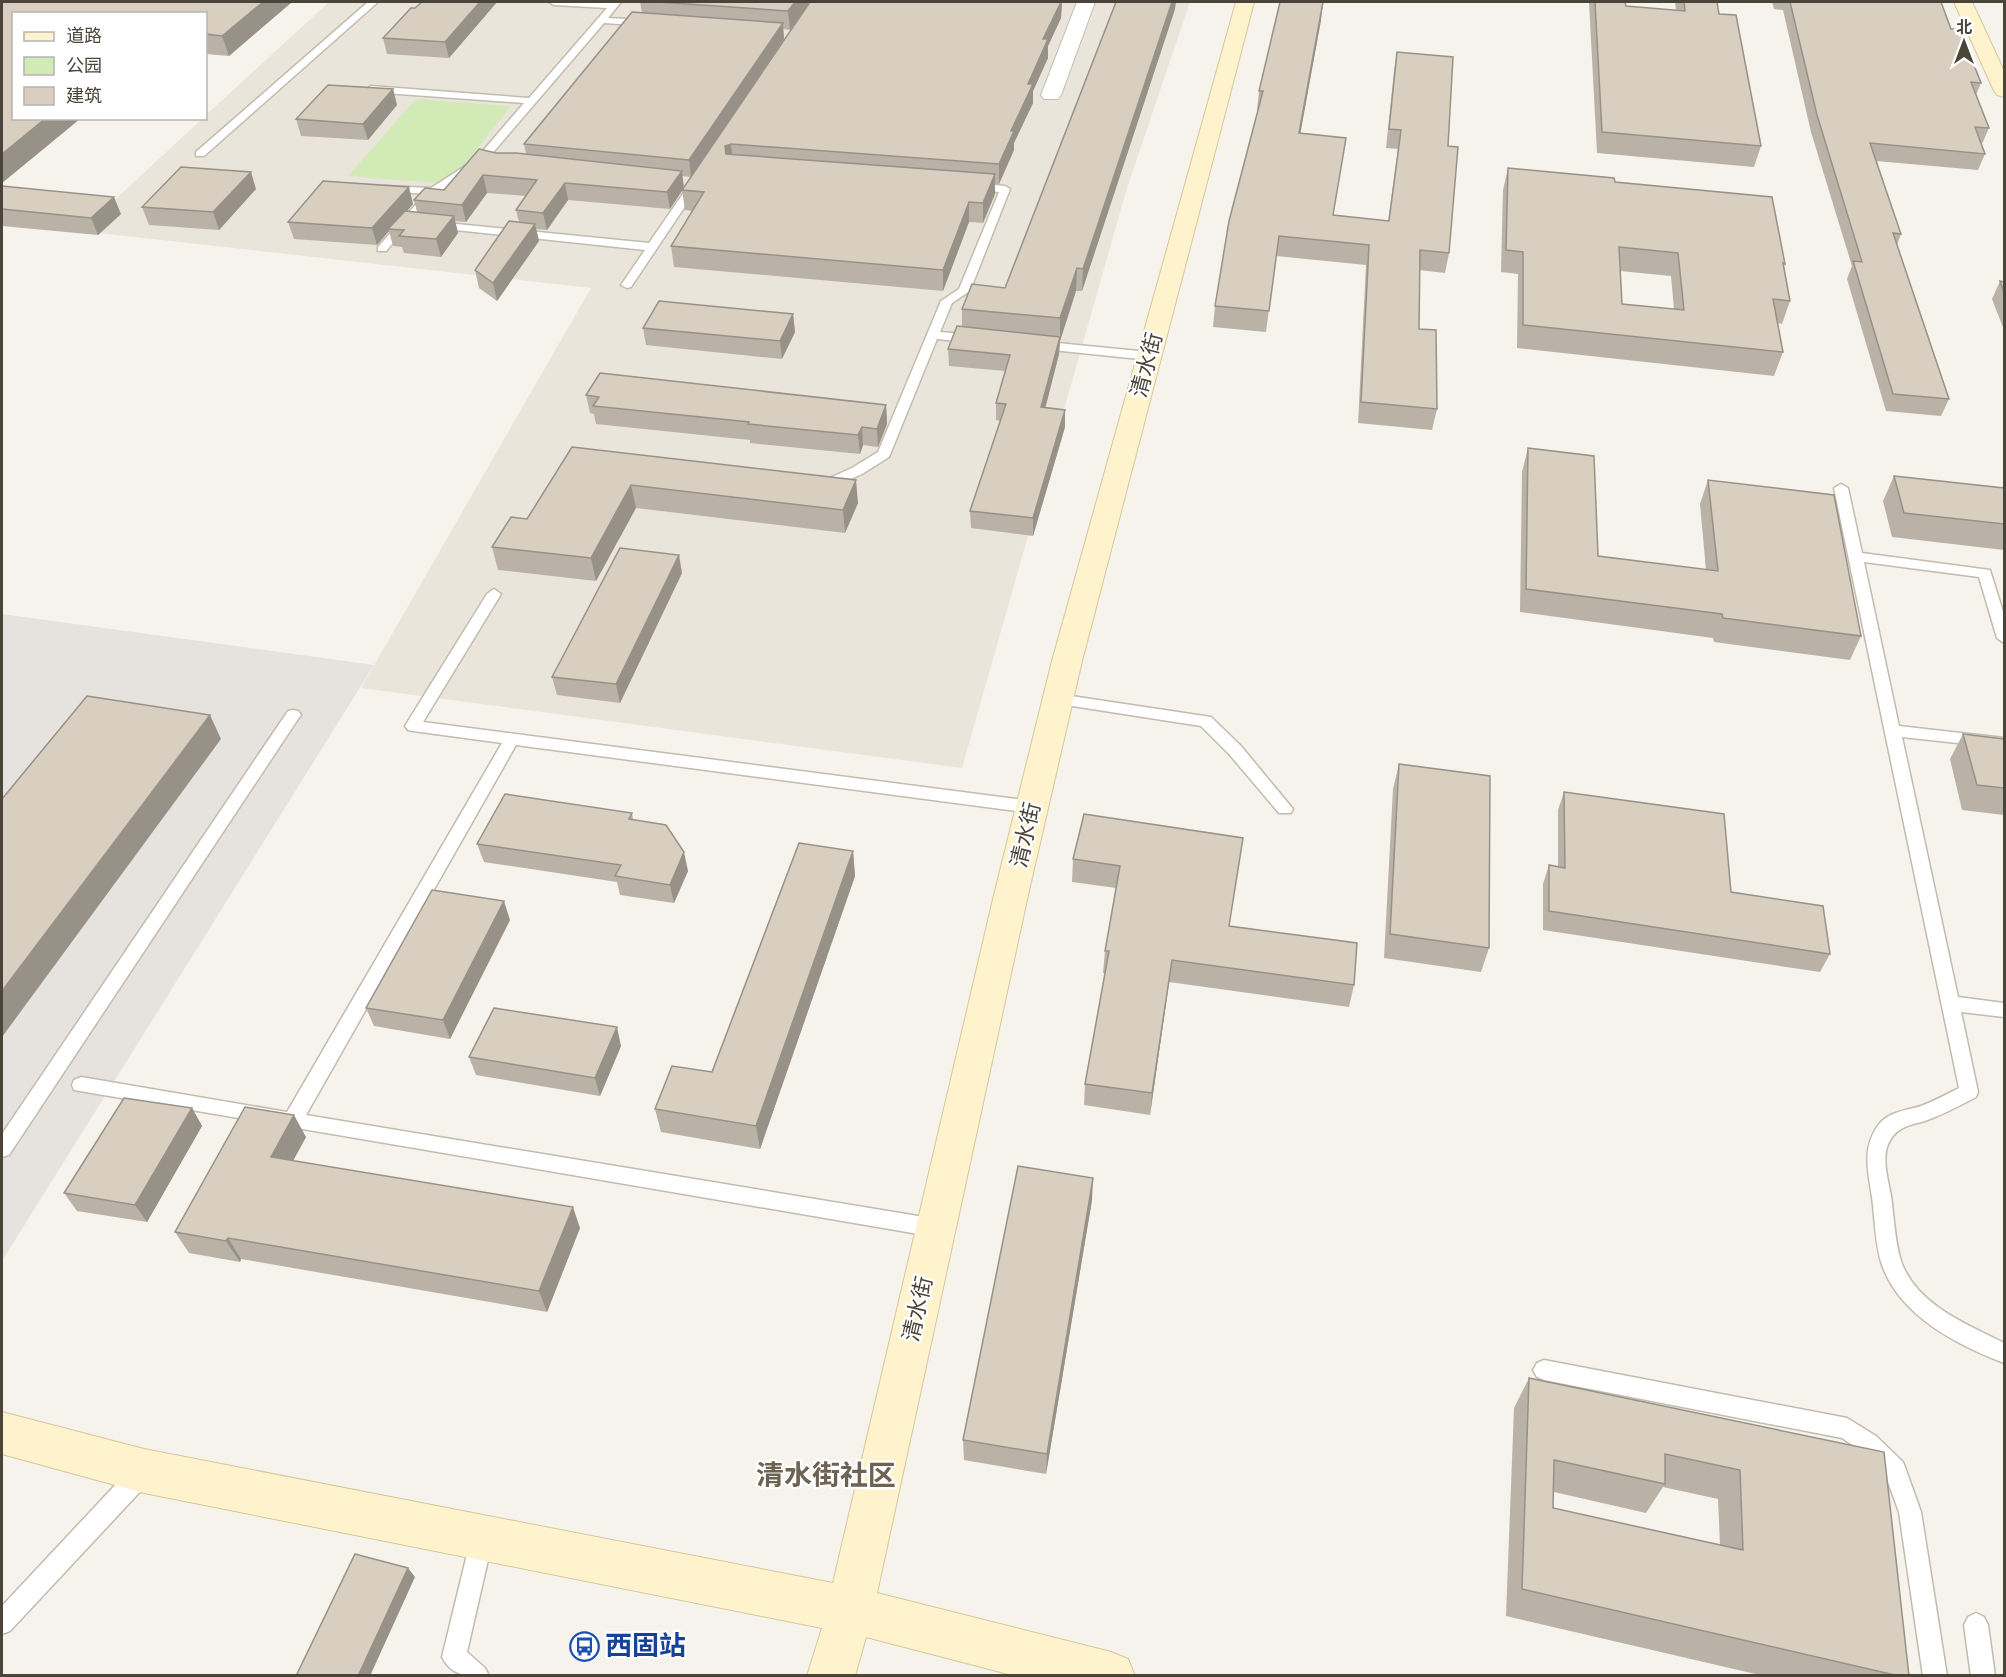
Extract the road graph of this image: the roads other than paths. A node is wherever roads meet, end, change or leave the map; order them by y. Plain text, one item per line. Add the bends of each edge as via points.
1 (373, 2) edge
2 (554, 2) edge
3 (1086, 2) edge
4 (1245, 2) edge
5 (1963, 2) edge
6 (615, 4) edge
7 (602, 20) junction
8 (658, 24) edge
9 (358, 88) edge
10 (2004, 91) edge
11 (1051, 95) dead end
12 (531, 101) junction
13 (200, 154) dead end
14 (702, 173) edge
15 (958, 185) edge
16 (378, 187) edge
17 (433, 191) junction
18 (418, 223) junction
19 (653, 247) junction
20 (382, 249) dead end
21 (627, 285) dead end
22 (934, 334) junction
23 (991, 340) edge
24 (1025, 344) edge
25 (1149, 356) junction
26 (803, 488) edge
27 (1841, 488) dead end
28 (1856, 557) junction
29 (494, 594) dead end
30 (2004, 638) edge
31 (1058, 699) junction
32 (293, 715) dead end
33 (1892, 731) junction
34 (512, 739) junction
35 (2004, 743) edge
36 (1032, 807) junction
37 (1285, 809) dead end
38 (1950, 1003) junction
39 (2004, 1010) edge
40 (81, 1085) dead end
41 (292, 1121) junction
42 (2, 1149) edge
43 (936, 1228) junction
44 (2004, 1353) edge
45 (1544, 1370) dead end
46 (2, 1433) edge
47 (144, 1471) junction
48 (482, 1537) junction
49 (850, 1610) junction
50 (2, 1623) edge
51 (1976, 1625) dead end
52 (477, 1676) edge
53 (831, 1676) edge
54 (1111, 1676) edge
55 (1935, 1676) edge
56 (1983, 1676) edge

1 - 13 lane
2 - 6 lane
3 - 11 street
4 - 25 street, 清水街
5 - 10 street
6 - 7 lane
7 - 8 lane
7 - 12 lane
9 - 12 lane
12 - 17 lane via 486,161
14 - 19 lane via 690,183
15 - 22 lane via 1005,189 964,291 947,301
16 - 17 lane
17 - 18 lane
18 - 19 lane
18 - 20 lane
19 - 21 lane
22 - 23 lane
22 - 26 lane via 896,410 884,454 814,490
24 - 25 lane
25 - 31 street, 清水街
27 - 28 lane
28 - 30 lane via 1985,573
28 - 33 lane
29 - 34 lane via 413,726
31 - 36 street, 清水街
31 - 37 lane via 1206,721
32 - 42 lane
33 - 35 lane
33 - 38 lane
34 - 36 lane
34 - 41 lane
36 - 43 street, 清水街
38 - 39 lane
38 - 44 lane via 1969,1092 1924,1113 1901,1118 1885,1131 1876,1148 1879,1182 1892,1263 1904,1286 1947,1325
40 - 41 lane
41 - 43 lane
43 - 49 street, 清水街
45 - 55 lane via 1847,1428 1868,1443 1895,1470 1910,1512
46 - 47 street
47 - 48 street
47 - 50 lane
48 - 49 street
48 - 52 lane via 454,1657
49 - 53 street, 清水街
49 - 54 street
51 - 56 lane

